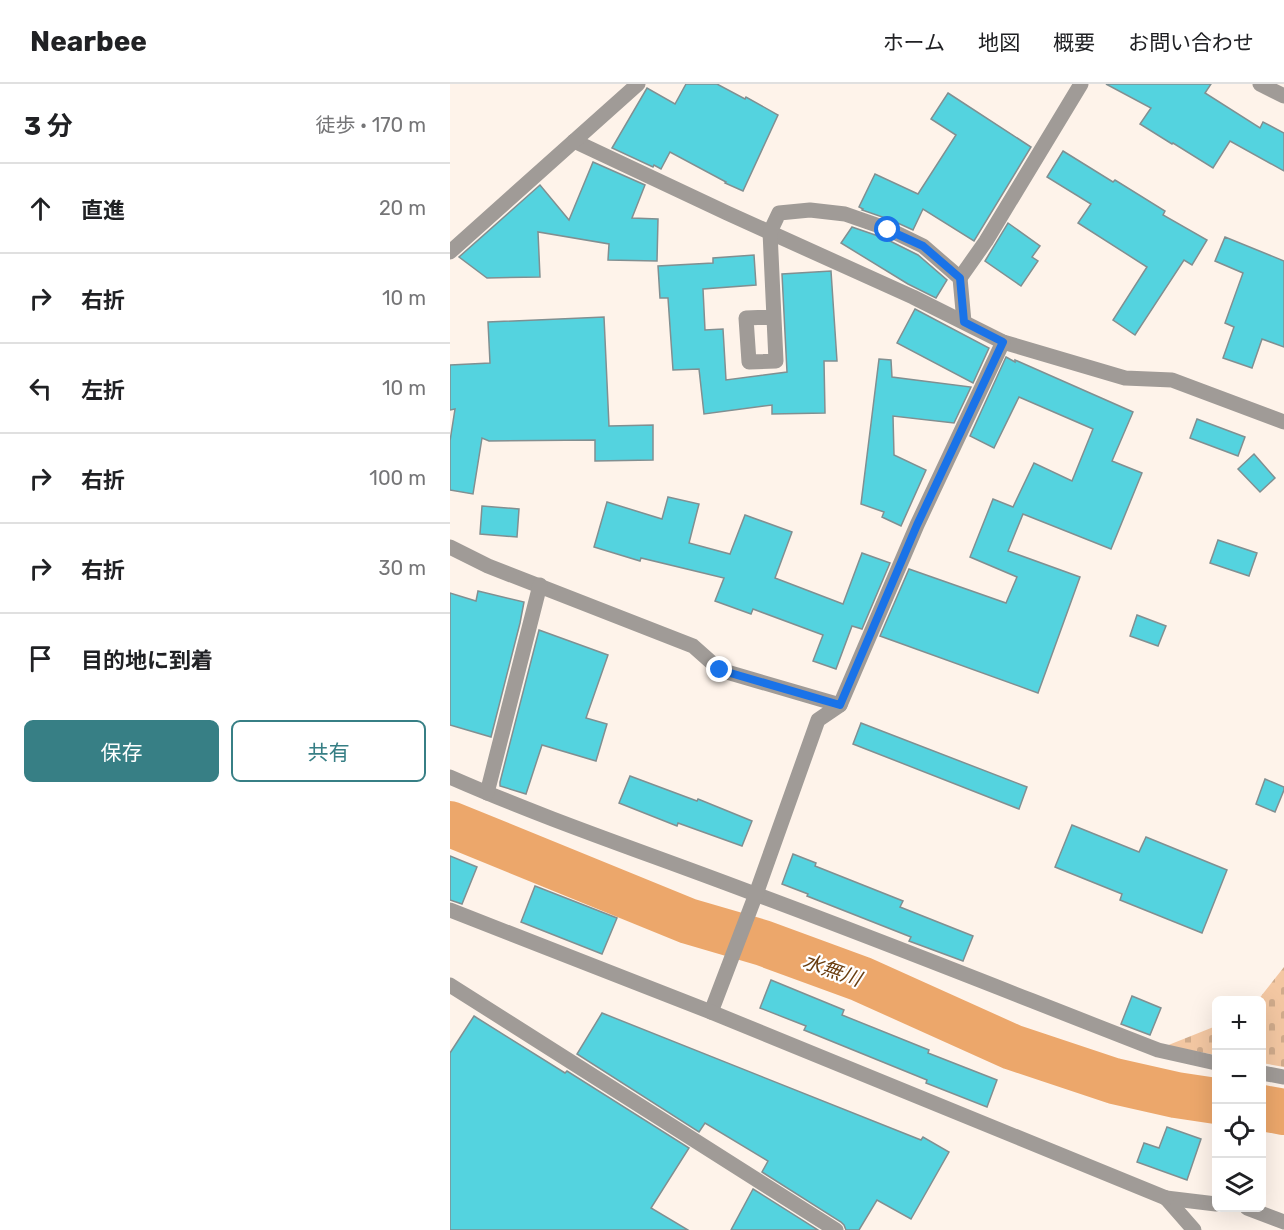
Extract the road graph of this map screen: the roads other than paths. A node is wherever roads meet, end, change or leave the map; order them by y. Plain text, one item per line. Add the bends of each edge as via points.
1 (638, 84) edge
2 (1081, 84) edge
3 (1260, 84) edge
4 (1284, 96) edge
5 (574, 141) junction
6 (770, 232) junction
7 (450, 252) edge
8 (960, 278) junction
9 (774, 317) dead end
10 (964, 322) junction
11 (1003, 342) junction
12 (1284, 422) edge
13 (450, 548) edge
14 (540, 585) junction
15 (840, 705) junction
16 (450, 777) edge
17 (487, 793) junction
18 (756, 894) junction
19 (450, 910) edge
20 (450, 985) edge
21 (711, 1012) junction
22 (1212, 1062) edge
23 (1266, 1073) edge
24 (1284, 1077) edge
25 (1166, 1198) junction
26 (1212, 1204) edge
27 (1258, 1212) edge
28 (1284, 1222) edge
29 (836, 1230) edge
30 (1194, 1230) edge

1 - 5 street
2 - 8 street
3 - 4 street
5 - 6 street
5 - 7 street
6 - 8 street via 779,213 810,210 845,214 923,246
6 - 9 street
6 - 10 street
8 - 10 street
10 - 11 street
11 - 12 street via 1125,378 1172,380
11 - 15 street via 917,525
13 - 14 street
14 - 15 street via 693,646 720,670
14 - 17 street
15 - 18 street via 818,720
16 - 17 street
17 - 18 street
18 - 21 street
18 - 22 street via 1158,1050
19 - 21 street
20 - 29 street
21 - 25 street
23 - 24 street
25 - 26 street
25 - 30 street
27 - 28 street

